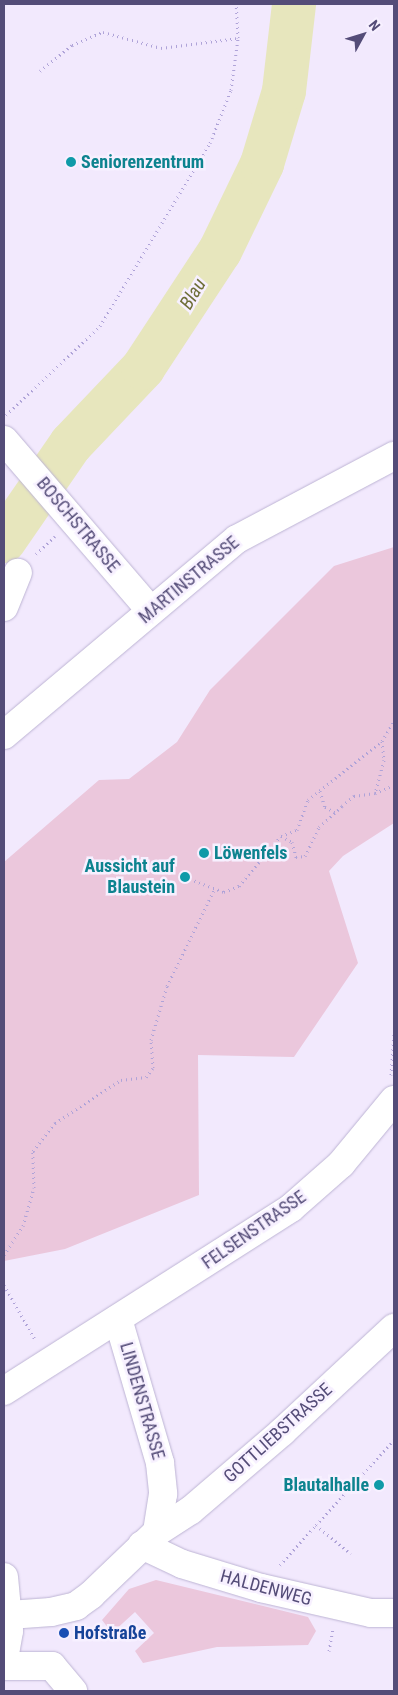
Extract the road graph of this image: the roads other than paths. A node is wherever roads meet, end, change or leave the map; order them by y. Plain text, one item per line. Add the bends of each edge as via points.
1 (6, 442) edge
2 (394, 456) edge
3 (18, 573) dead end
4 (4, 607) edge
5 (151, 611) junction
6 (4, 735) edge
7 (391, 1104) edge
8 (118, 1318) junction
9 (394, 1328) edge
10 (4, 1391) edge
11 (150, 1539) junction
12 (4, 1577) edge
13 (394, 1612) edge
14 (9, 1615) junction
15 (4, 1658) edge
16 (4, 1666) edge
17 (76, 1689) edge

1 - 5 street, BOSCHSTRASSE
2 - 5 street, MARTINSTRASSE via 266,520
3 - 4 street
5 - 6 street, MARTINSTRASSE
7 - 8 street, FELSENSTRASSE via 341,1164 291,1208
8 - 10 street
8 - 11 street, LINDENSTRASSE via 160,1463 163,1494
9 - 11 street, GOTTLIEBSTRASSE via 282,1432 191,1510
11 - 13 street, HALDENWEG via 182,1564 261,1588 371,1613
11 - 14 street via 76,1606
12 - 14 street
14 - 15 street
16 - 17 street via 52,1666

